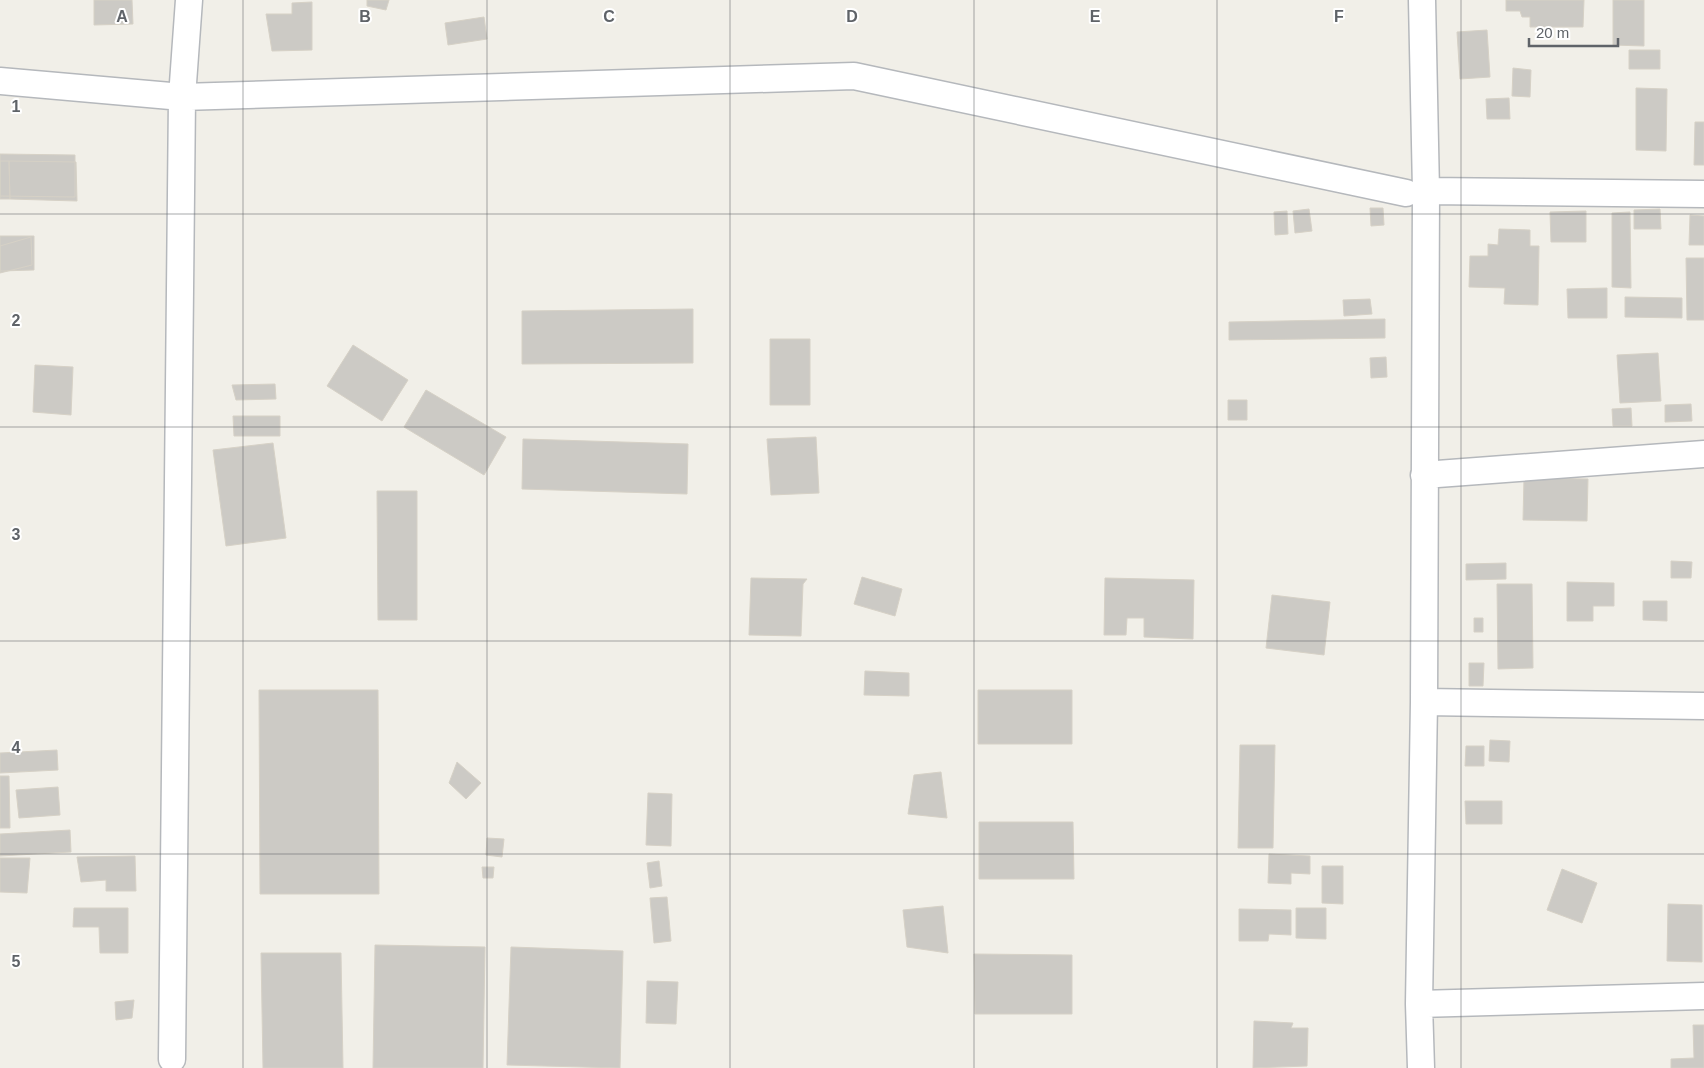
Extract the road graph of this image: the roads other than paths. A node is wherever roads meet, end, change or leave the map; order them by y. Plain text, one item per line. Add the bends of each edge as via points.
1 (189, 0) edge
2 (1422, 0) edge
3 (0, 81) edge
4 (182, 97) junction
5 (1416, 192) junction
6 (1704, 194) edge
7 (1704, 454) edge
8 (1424, 475) junction
9 (1424, 702) junction
10 (1704, 706) edge
11 (1704, 996) edge
12 (1419, 1004) junction
13 (172, 1059) dead end
14 (1421, 1068) edge

1 - 4 street
2 - 5 street
3 - 4 street
4 - 5 street via 854,76
4 - 13 street
5 - 6 street
5 - 8 street
7 - 8 street
8 - 9 street
9 - 10 street
9 - 12 street
11 - 12 street
12 - 14 street

